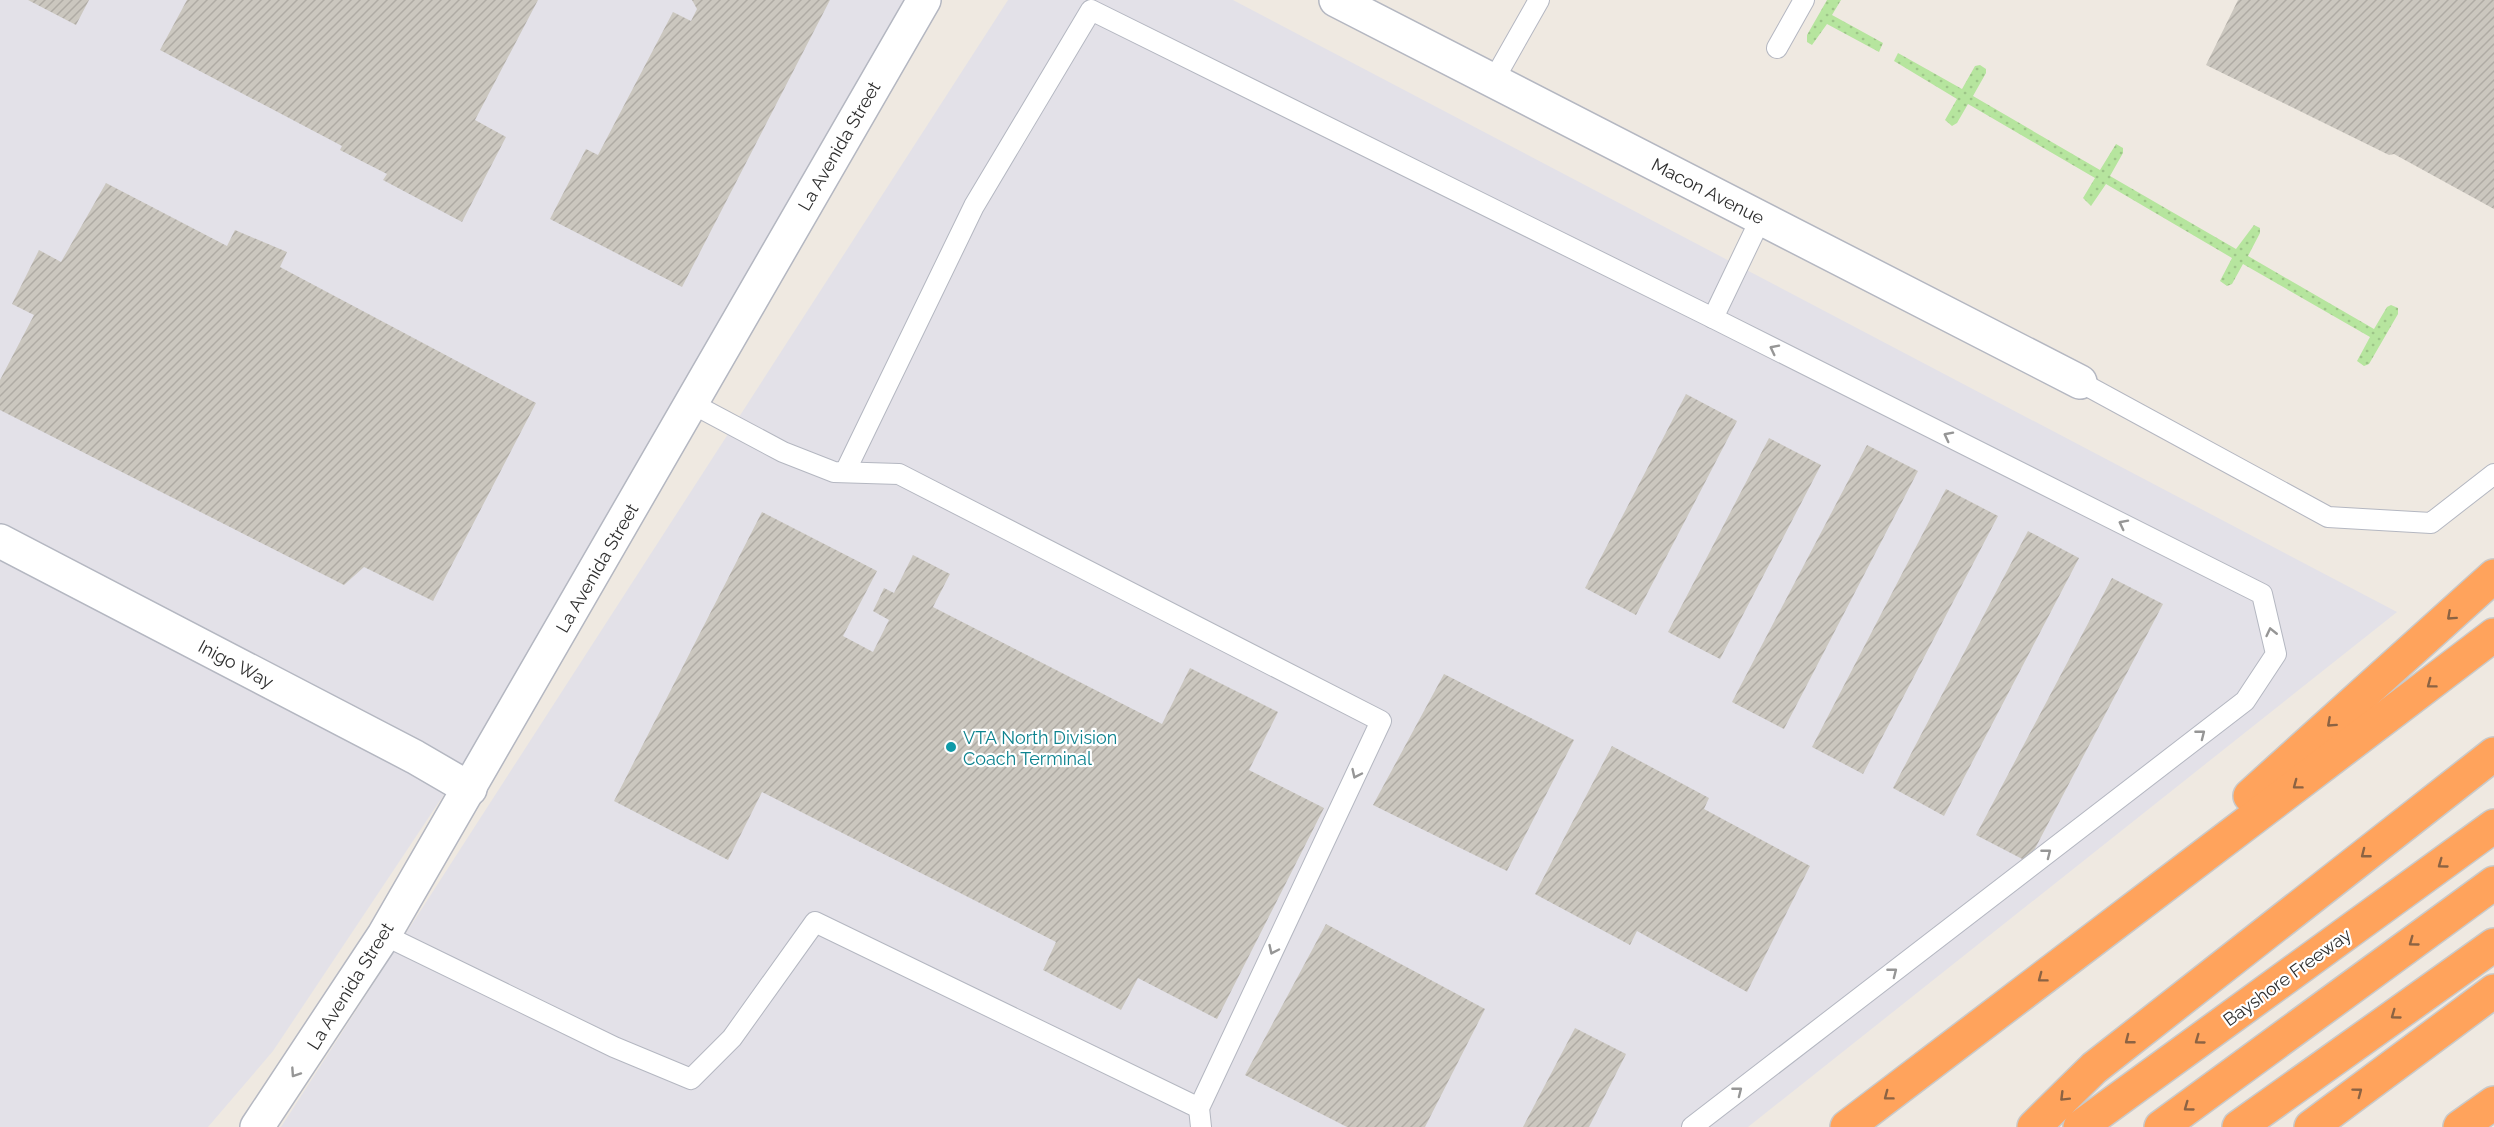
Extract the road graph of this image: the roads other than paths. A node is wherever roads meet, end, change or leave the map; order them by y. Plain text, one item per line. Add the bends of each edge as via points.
1 (924, 0) edge
2 (1336, 0) edge
3 (1539, 0) edge
4 (1804, 0) edge
5 (1777, 48) dead end
6 (1492, 83) junction
7 (1761, 218) junction
8 (1713, 318) junction
9 (2079, 382) joint
10 (691, 403) junction
11 (845, 472) junction
12 (2494, 474) edge
13 (0, 541) edge
14 (2494, 576) edge
15 (2494, 635) edge
16 (2494, 754) edge
17 (470, 789) junction
18 (2494, 826) edge
19 (2494, 883) edge
20 (384, 935) junction
21 (2089, 942) junction
22 (2494, 945) edge
23 (2494, 991) edge
24 (2494, 1102) edge
25 (1200, 1117) edge
26 (257, 1127) edge
27 (1692, 1127) edge
28 (1847, 1127) edge
29 (2034, 1127) edge
30 (2080, 1127) edge
31 (2161, 1127) edge
32 (2239, 1127) edge
33 (2311, 1127) edge
34 (2460, 1127) edge

1 - 10 street, La Avenida Street
2 - 6 street, Macon Avenue
3 - 6 lane
4 - 5 lane
6 - 7 street, Macon Avenue
7 - 8 lane
7 - 9 street, Macon Avenue
8 - 11 lane via 1090,10 974,206
27 -> 8 lane via 2245,701 2276,654 2262,594
9 - 12 lane via 2328,517 2431,522
10 - 11 lane via 783,452 834,472
10 - 17 street, La Avenida Street
11 -> 25 lane via 900,474 1381,721
13 - 17 street, Inigo Way
14 -> 21 highway
15 -> 21 highway
16 -> 29 highway via 2094,1068
17 - 20 street, La Avenida Street
18 -> 30 highway, Bayshore Freeway
19 -> 31 highway
20 - 25 lane via 614,1047 691,1079 732,1038 815,922
20 -> 26 street, La Avenida Street
21 -> 28 highway
22 -> 32 highway
33 -> 23 highway
24 - 34 highway

